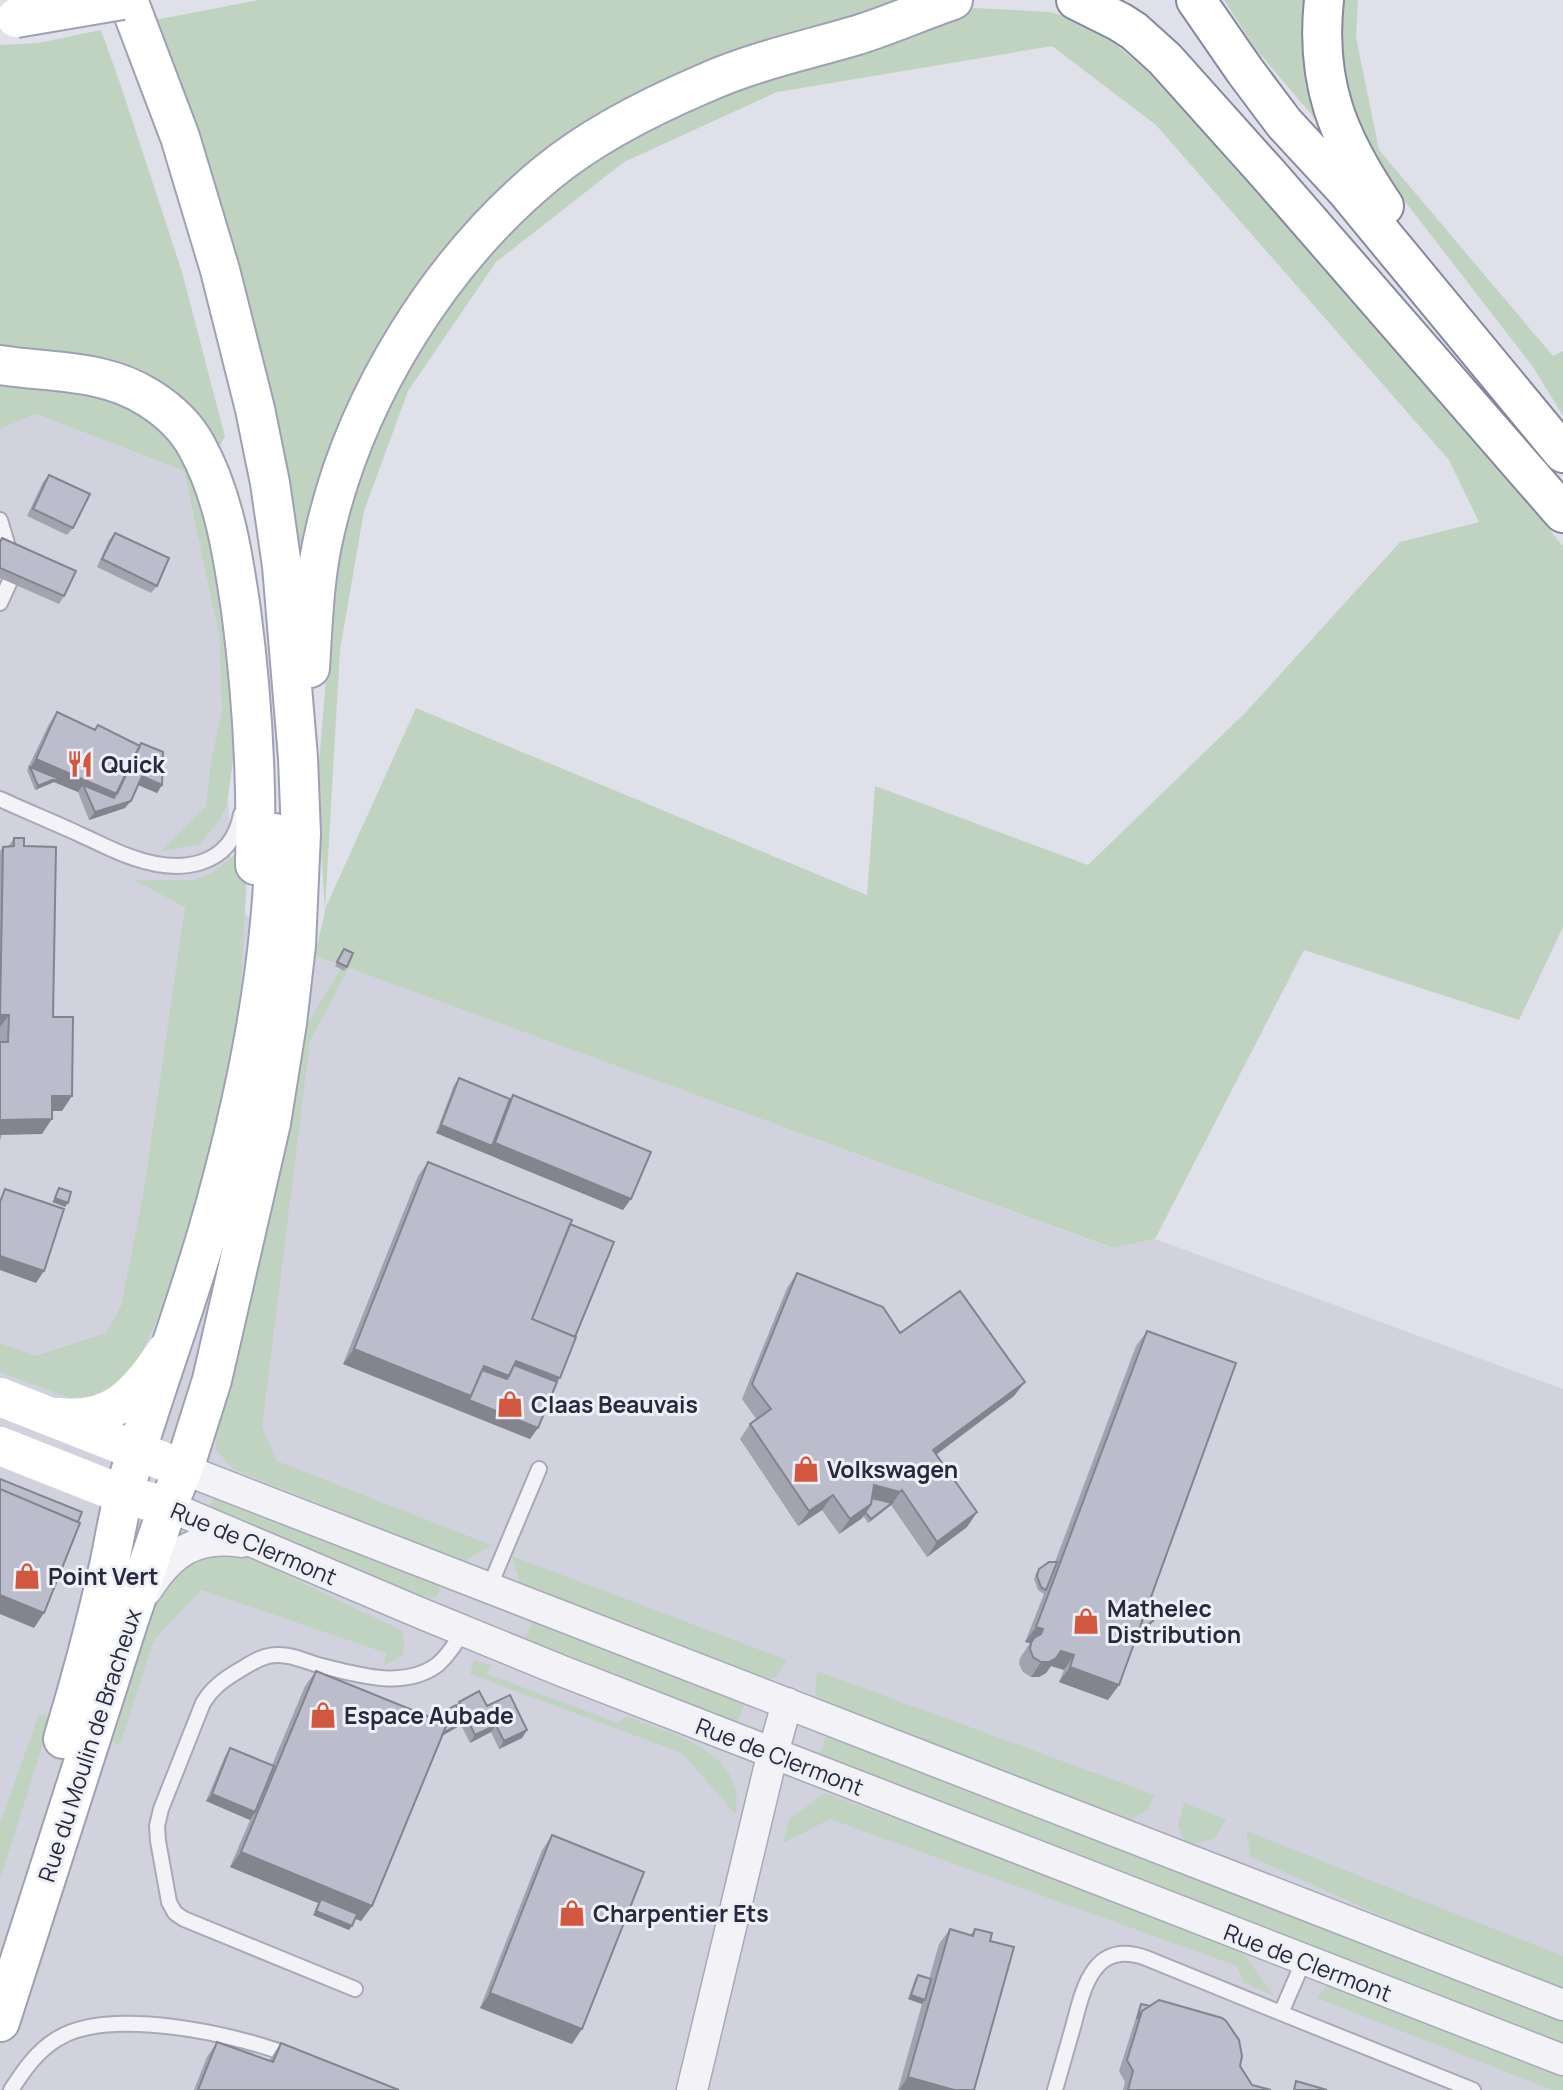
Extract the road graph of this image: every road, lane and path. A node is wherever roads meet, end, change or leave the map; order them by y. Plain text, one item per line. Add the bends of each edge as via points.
1 (105, 0) edge
2 (122, 0) edge
3 (128, 0) edge
4 (953, 0) edge
5 (1076, 0) edge
6 (1196, 0) edge
7 (1324, 0) edge
8 (5, 20) edge
9 (1466, 335) junction
10 (0, 365) edge
11 (1563, 453) edge
12 (1563, 513) edge
13 (0, 520) edge
14 (0, 603) edge
15 (249, 683) junction
16 (0, 799) edge
17 (301, 834) junction
18 (247, 1078) junction
19 (171, 1343) junction
20 (0, 1396) edge
21 (48, 1416) junction
22 (0, 1446) edge
23 (137, 1451) junction
24 (183, 1469) junction
25 (539, 1469) dead end
26 (124, 1495) junction
27 (168, 1506) junction
28 (265, 1549) junction
29 (489, 1588) junction
30 (129, 1620) junction
31 (463, 1631) junction
32 (788, 1703) junction
33 (773, 1754) junction
34 (0, 1935) edge
35 (1304, 1960) junction
36 (355, 1989) dead end
37 (1563, 2005) edge
38 (1281, 2013) junction
39 (0, 2022) edge
40 (301, 2060) edge
41 (1563, 2060) edge
42 (11, 2090) edge
43 (692, 2090) edge
44 (1055, 2090) edge
45 (1474, 2090) edge

1 - 18 main road via 171,175 209,308 240,432 261,564 272,680 275,838 265,960
2 - 8 main road, bridge
3 - 17 main road via 196,188 257,420 282,566
4 - 17 main road via 724,75 614,129 555,167 502,213 442,283 400,348 365,416 324,532 313,620
5 - 12 main road via 1134,31 1165,59
6 - 9 main road via 1284,123
7 - 9 main road via 1326,80 1342,135
9 - 11 main road
10 - 15 main road via 113,381 149,398 183,426 207,466 224,521
13 - 14 lane via 15,570
15 - 16 lane via 237,831 214,857 186,866 134,858
15 - 18 main road via 256,851
17 - 24 main road, Rue du Moulin de Bracheux via 293,971 271,1123 212,1380
18 - 19 main road via 215,1206
19 - 21 main road via 147,1380 119,1406 85,1417
19 - 23 main road, Rue du Moulin de Bracheux
20 - 21 main road, Rue de Clermont
21 - 23 main road, Rue de Clermont
22 - 26 main road, Rue de Clermont
23 - 24 main road, Rue de Clermont
23 - 26 main road, Rue du Moulin de Bracheux
24 - 27 main road, Rue du Moulin de Bracheux
24 - 29 street, Rue de Clermont
25 - 29 lane
26 - 27 main road, Rue de Clermont
26 - 34 main road, Rue du Moulin de Bracheux via 80,1683
27 - 28 street, Rue de Clermont
27 - 30 main road, Rue du Moulin de Bracheux
28 - 30 street via 231,1541 180,1552 161,1569
28 - 31 street, Rue de Clermont
29 - 31 street
29 - 32 street, Rue de Clermont
30 - 39 main road, Rue du Moulin de Bracheux
31 - 33 street, Rue de Clermont
31 - 36 lane via 438,1664 399,1678 373,1678 279,1655 259,1658 210,1691 159,1817 158,1842 175,1913
32 - 33 street
32 - 37 street, Rue de Clermont
33 - 35 street, Rue de Clermont
33 - 43 street
35 - 38 lane
35 - 41 street, Rue de Clermont
38 - 44 lane via 1136,1954 1118,1954 1100,1962 1087,1979
38 - 45 lane
40 - 42 lane via 264,2045 166,2026 111,2024 58,2038 32,2061

